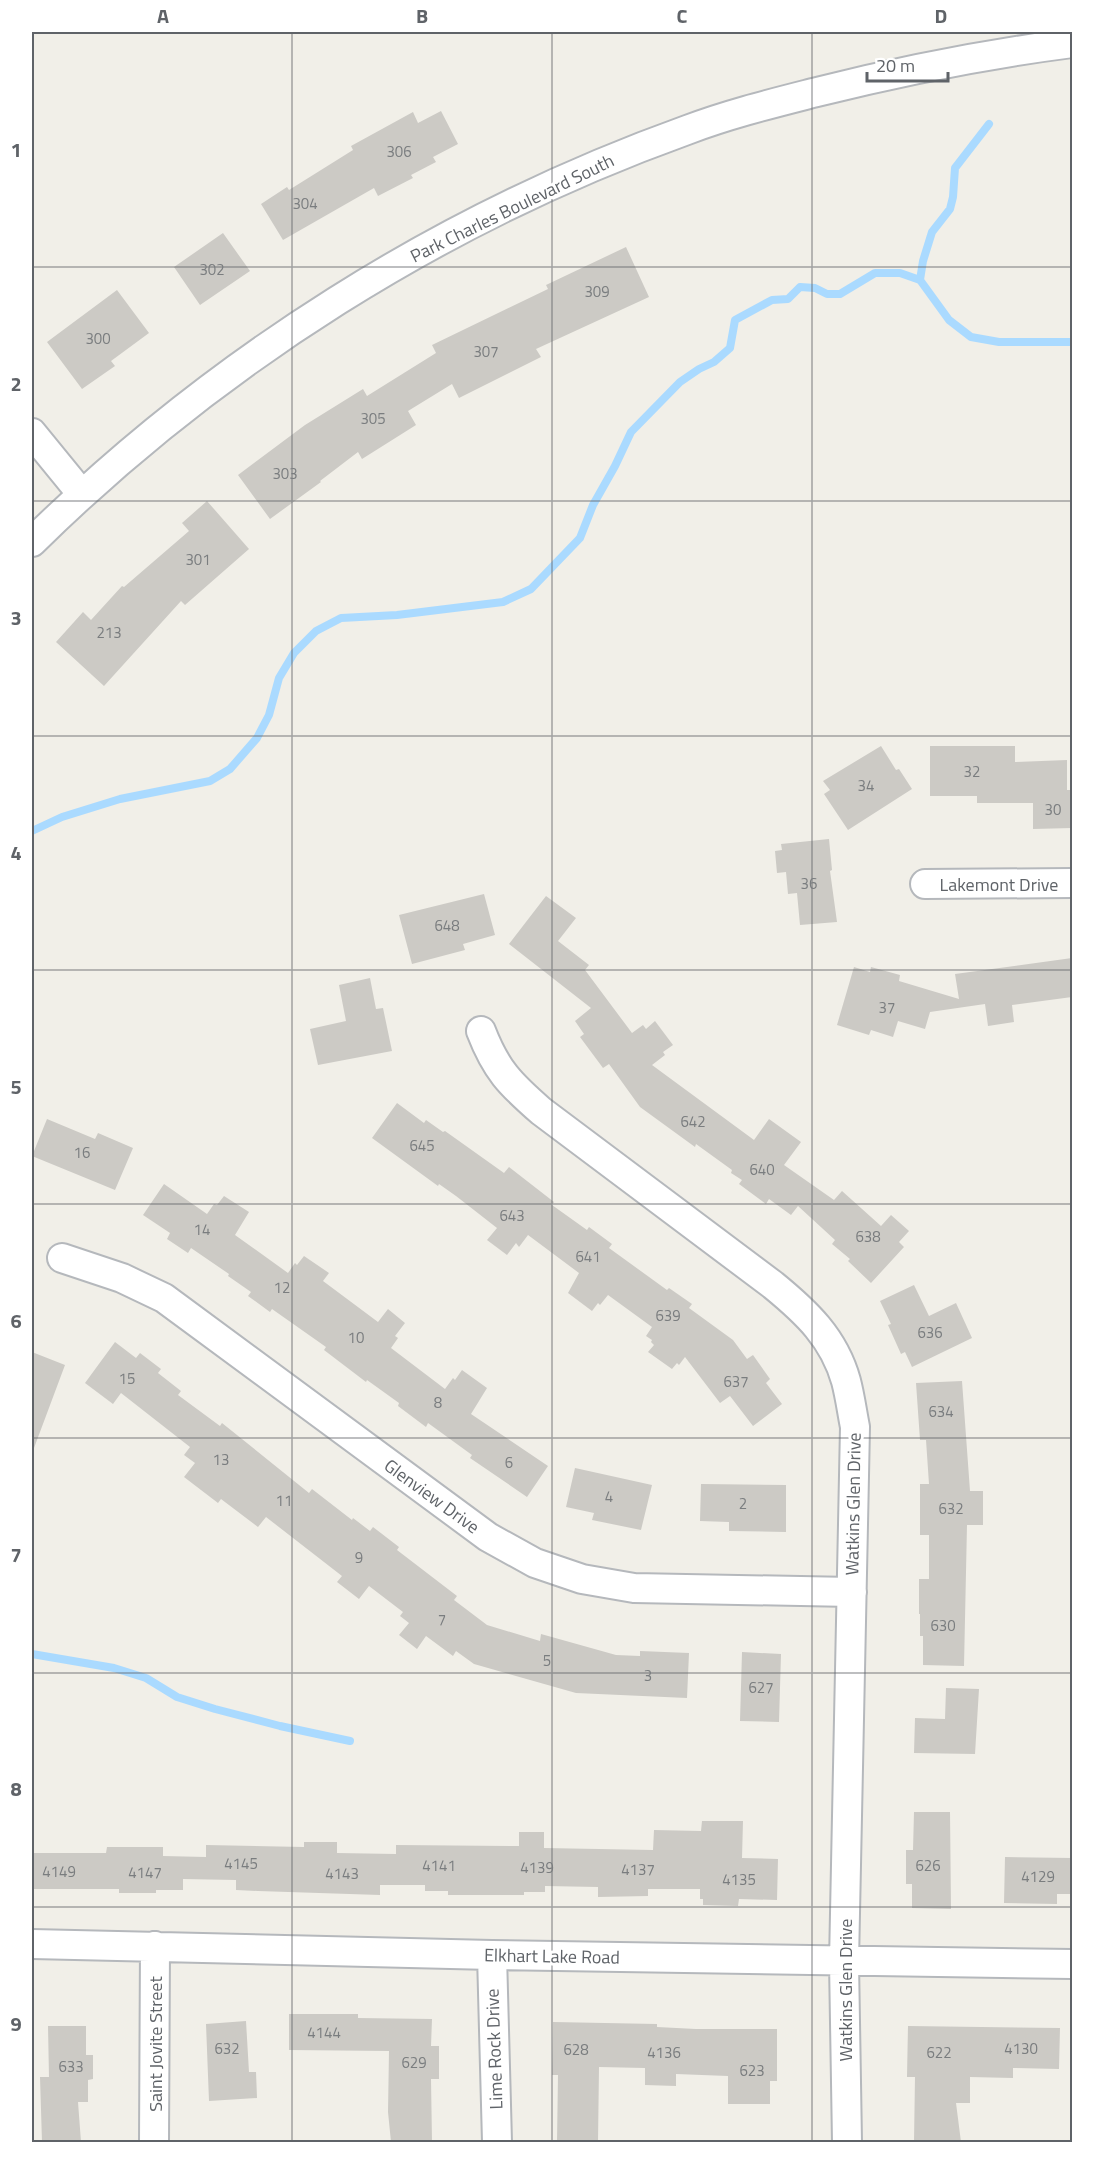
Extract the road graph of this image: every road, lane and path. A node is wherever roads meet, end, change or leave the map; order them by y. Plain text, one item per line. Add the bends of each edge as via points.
1 (1072, 43) edge
2 (32, 433) edge
3 (81, 493) junction
4 (32, 542) edge
5 (1072, 883) edge
6 (925, 884) dead end
7 (481, 1031) dead end
8 (62, 1258) dead end
9 (852, 1592) junction
10 (32, 1944) edge
11 (155, 1946) junction
12 (492, 1955) junction
13 (844, 1962) junction
14 (1072, 1964) edge
15 (154, 2142) edge
16 (497, 2142) edge
17 (847, 2142) edge

1 - 3 street, Park Charles Boulevard South via 951,62 778,102 689,129 544,188 429,246 300,324 229,372
2 - 3 street
3 - 4 street, Park Charles Boulevard South
5 - 6 street, Lakemont Drive
7 - 9 street, Watkins Glen Drive via 490,1056 509,1084 773,1285 808,1315 835,1350 855,1427
8 - 9 street, Glenview Drive via 122,1278 164,1298 488,1537 535,1563 582,1579 634,1588
9 - 13 street, Watkins Glen Drive
10 - 11 street, Elkhart Lake Road
11 - 12 street, Elkhart Lake Road
11 - 15 street, Saint Jovite Street
12 - 13 street, Elkhart Lake Road
12 - 16 street, Lime Rock Drive
13 - 14 street, Elkhart Lake Road
13 - 17 street, Watkins Glen Drive

